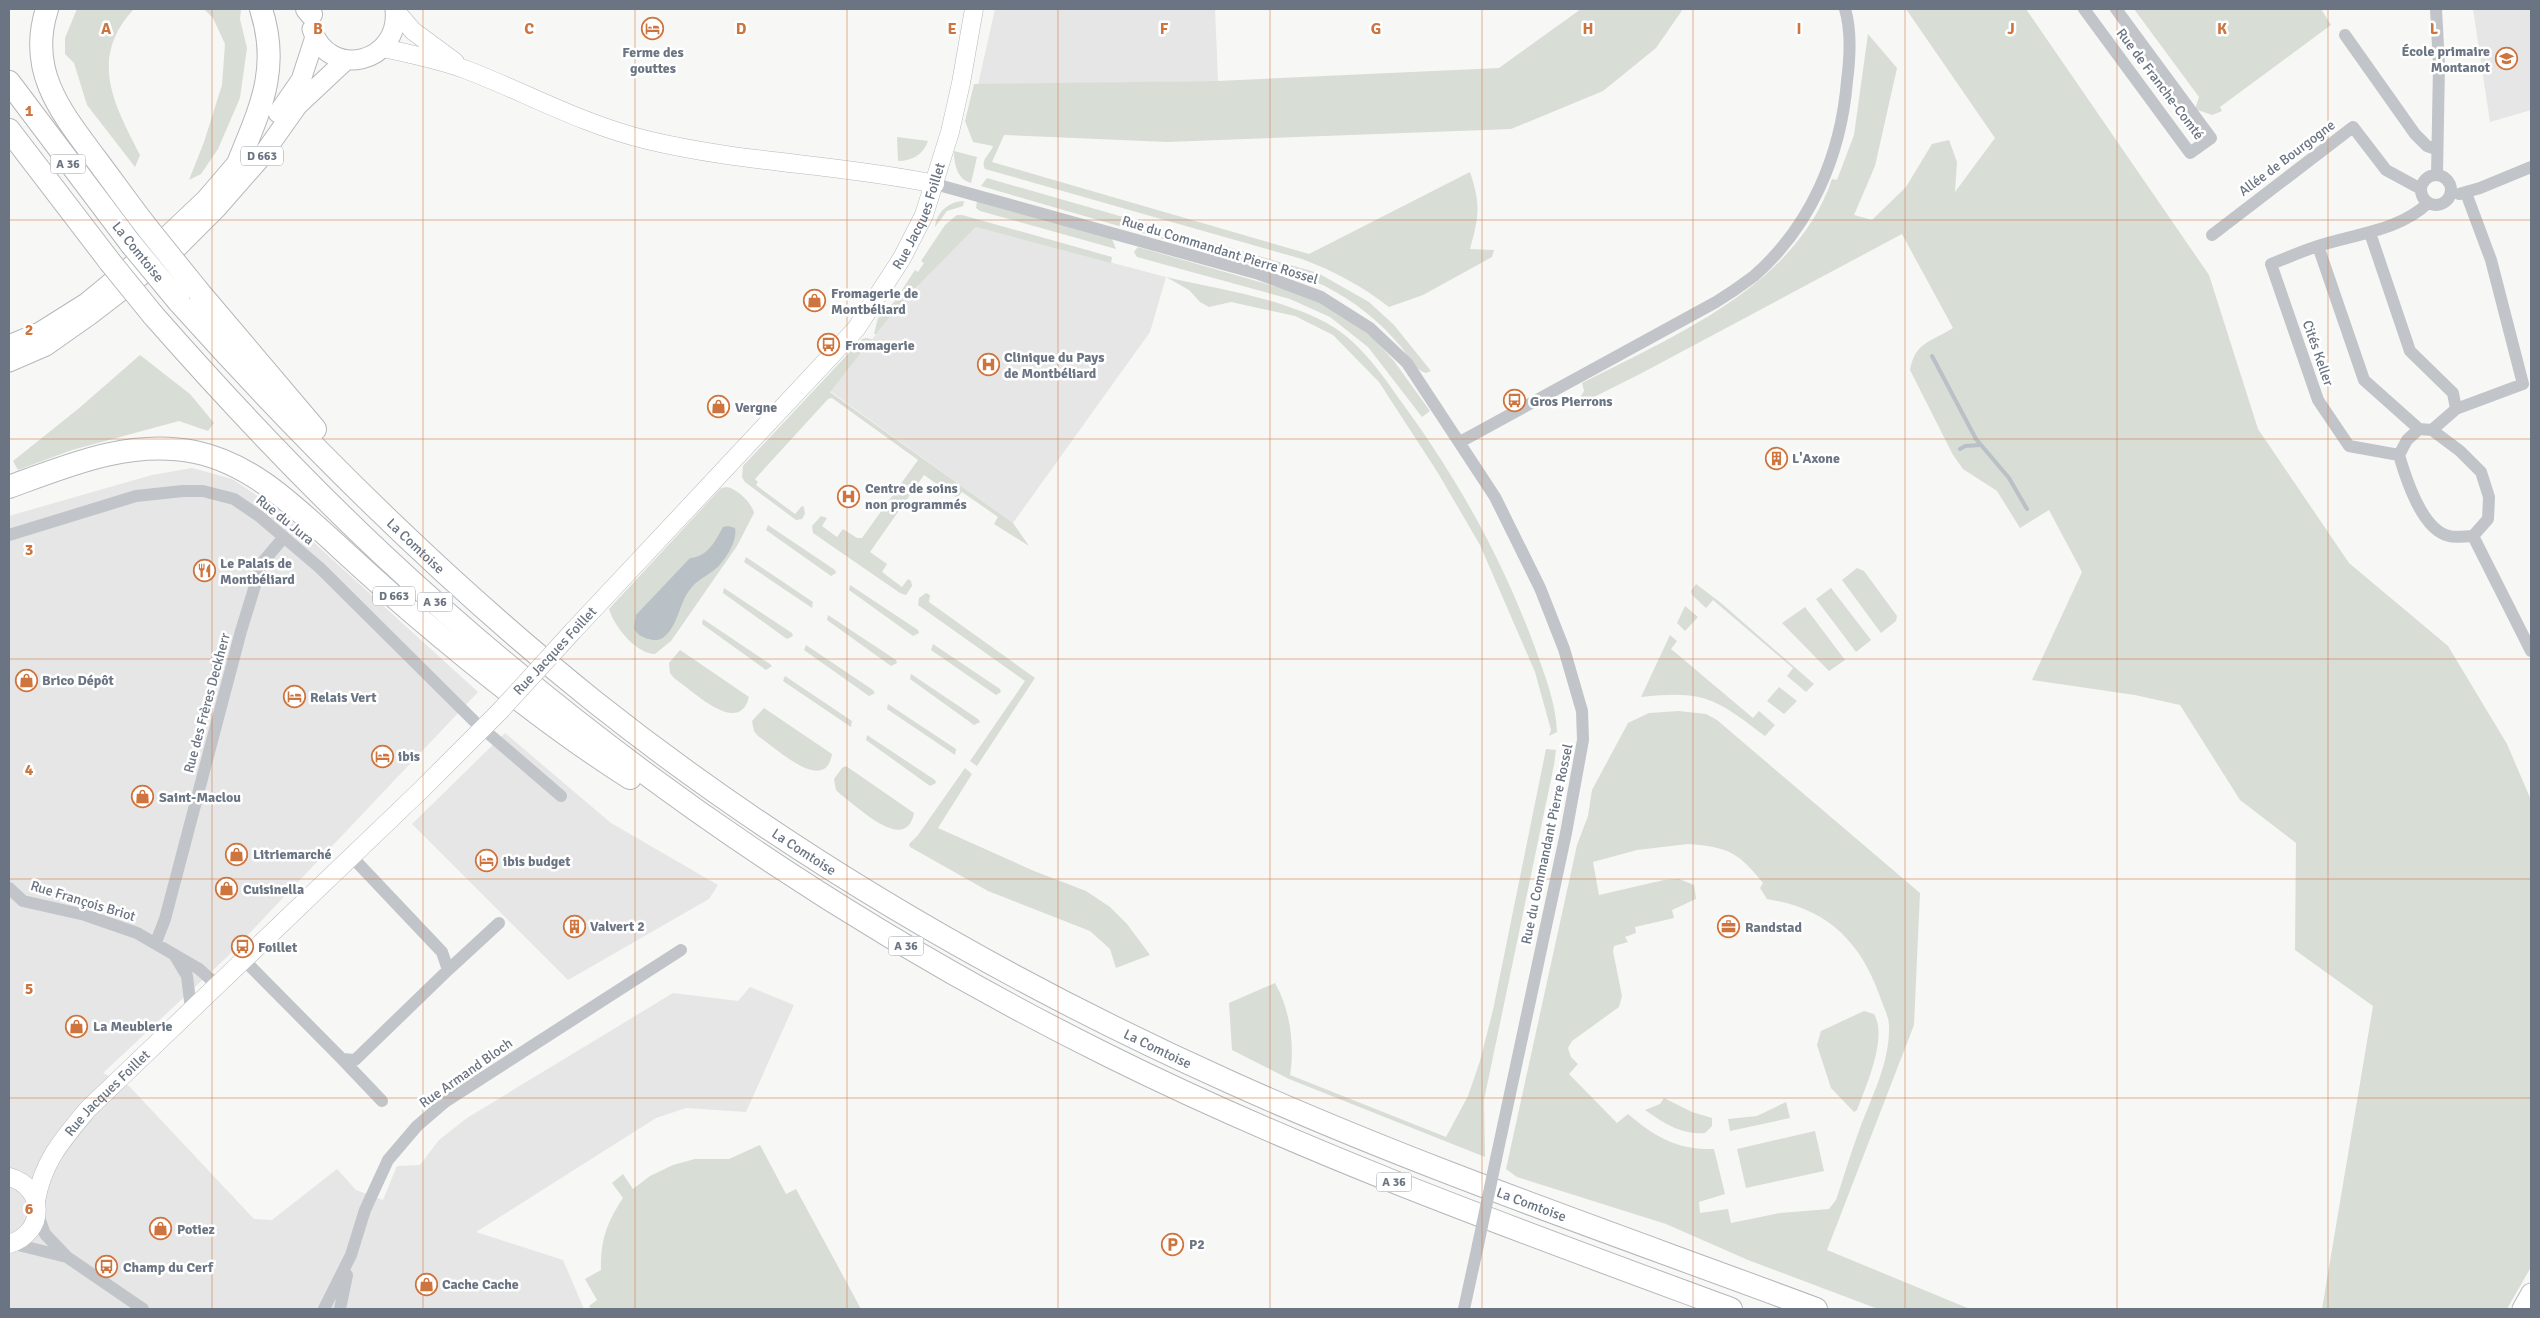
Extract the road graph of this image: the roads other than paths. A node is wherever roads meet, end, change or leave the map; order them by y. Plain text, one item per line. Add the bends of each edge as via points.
1 (47, 9) edge
2 (261, 9) edge
3 (395, 9) edge
4 (974, 9) edge
5 (1845, 9) edge
6 (2084, 9) edge
7 (2116, 9) edge
8 (2436, 9) edge
9 (310, 11) edge
10 (2346, 35) dead end
11 (315, 37) junction
12 (383, 48) junction
13 (346, 60) junction
14 (466, 69) junction
15 (9, 82) edge
16 (9, 130) edge
17 (2436, 149) junction
18 (239, 161) junction
19 (2531, 167) edge
20 (2436, 175) junction
21 (934, 184) junction
22 (2421, 189) junction
23 (2466, 193) junction
24 (2451, 195) junction
25 (2428, 204) junction
26 (2370, 233) junction
27 (2212, 235) dead end
28 (2318, 246) junction
29 (9, 344) edge
30 (9, 362) edge
31 (2456, 409) junction
32 (2418, 429) junction
33 (2432, 430) junction
34 (1460, 442) junction
35 (2399, 455) junction
36 (9, 487) edge
37 (9, 535) edge
38 (2473, 536) junction
39 (284, 537) junction
40 (424, 555) junction
41 (2531, 651) edge
42 (483, 728) junction
43 (561, 796) dead end
44 (752, 850) junction
45 (352, 857) junction
46 (9, 888) edge
47 (499, 923) dead end
48 (156, 942) junction
49 (681, 950) dead end
50 (175, 956) junction
51 (244, 960) junction
52 (448, 970) junction
53 (217, 985) junction
54 (191, 1009) junction
55 (342, 1059) junction
56 (382, 1101) dead end
57 (53, 1152) junction
58 (9, 1176) edge
59 (36, 1206) junction
60 (10, 1244) edge
61 (351, 1254) junction
62 (67, 1257) junction
63 (2531, 1293) edge
64 (144, 1309) edge
65 (324, 1309) edge
66 (340, 1309) edge
67 (1464, 1309) edge
68 (1731, 1309) edge
69 (1816, 1309) edge
70 (2522, 1309) edge

1 - 40 highway, bridge via 41,49 52,97 149,230 199,292
2 - 18 highway via 270,39 268,82
3 - 12 main road via 393,30
3 - 14 main road via 413,31
4 - 21 main road, Rue Jacques Foillet via 961,83
5 - 34 street via 1850,57 1846,102 1830,164 1813,204 1781,248 1753,276 1716,302
6 - 7 street, Rue de Franche-Comté via 2190,153 2211,138
8 - 17 street via 2439,65
9 - 11 main road
10 - 17 street via 2414,134 2427,146
11 - 13 main road via 333,56
11 - 18 main road, D 663 via 301,80
12 - 13 main road via 372,56
12 - 14 main road
13 - 30 main road, D 663 via 298,105 259,160 176,249 46,346
14 - 21 main road via 565,112 645,140 722,156 895,176
15 - 40 highway, La Comtoise / A 36, bridge via 130,244 179,302 290,423
16 - 44 highway, La Comtoise / A 36, bridge via 154,315 283,456 423,591 499,656 611,747
17 - 20 street
18 - 29 main road, D 663 via 206,199 166,237 86,303 40,332
19 - 23 street
20 - 22 street via 2426,179
20 - 24 street via 2449,181
21 - 34 street, Rue du Commandant Pierre Rossel via 1259,274 1321,296 1370,328 1407,363
21 - 42 main road, Rue Jacques Foillet, bridge via 924,215 902,258 856,329
22 - 25 street
22 - 27 street, Allée de Bourgogne via 2386,170 2353,127
23 - 24 street
23 - 31 street via 2491,260 2523,384
24 - 25 street via 2442,205
25 - 26 street, Cités Keller via 2414,214
26 - 28 street, Cités Keller
26 - 31 street via 2410,351 2453,393
28 - 32 street via 2364,380
28 - 35 street, Cités Keller via 2271,264 2318,400 2349,446
31 - 33 street
32 - 33 street
32 - 35 street
33 - 38 street via 2481,472 2488,496 2488,519
34 - 67 street, Rue du Commandant Pierre Rossel, bridge via 1495,497 1540,588 1564,649 1582,712 1583,740
35 - 38 street via 2427,523 2448,536
36 - 44 highway, D 663 via 90,458 144,448 196,452 243,470 288,501 413,613 532,712 624,774
37 - 39 street, Rue du Jura via 136,496 203,491 234,500
38 - 41 street
39 - 42 street, Rue du Jura
39 - 48 street, Rue des Frères Deckherr via 262,563
40 - 69 highway, La Comtoise / A 36 via 517,638 597,703 722,796 857,884 1025,981 1219,1078 1364,1140 1517,1200
42 - 43 street, Rue du Jura
42 - 45 main road, Rue Jacques Foillet
44 - 68 highway, La Comtoise / A 36 via 949,972 1210,1104 1353,1166
45 - 51 main road, Rue Jacques Foillet
45 - 52 street via 442,952
46 - 48 street, Rue François Briot via 23,901 85,915
47 - 52 street
48 - 50 street, Rue François Briot
49 - 61 street, Rue Armand Bloch via 445,1102 417,1126 388,1160 365,1210
50 - 53 street, Rue François Briot via 199,969
50 - 54 street, Rue François Briot via 187,976
51 - 53 main road, Rue Jacques Foillet
51 - 55 street
52 - 55 street via 354,1060
53 - 54 main road, Rue Jacques Foillet
54 - 57 main road, Rue Jacques Foillet via 88,1109
55 - 56 street
57 - 58 main road, Rue Jacques Foillet via 28,1170
57 - 59 main road, Rue Jacques Foillet via 40,1181
58 - 59 main road via 25,1184
59 - 60 main road, Rue Jacques Foillet via 29,1232
59 - 62 street via 45,1234
60 - 62 street
61 - 65 street, Rue Armand Bloch
61 - 66 street
62 - 64 street
63 - 70 main road

